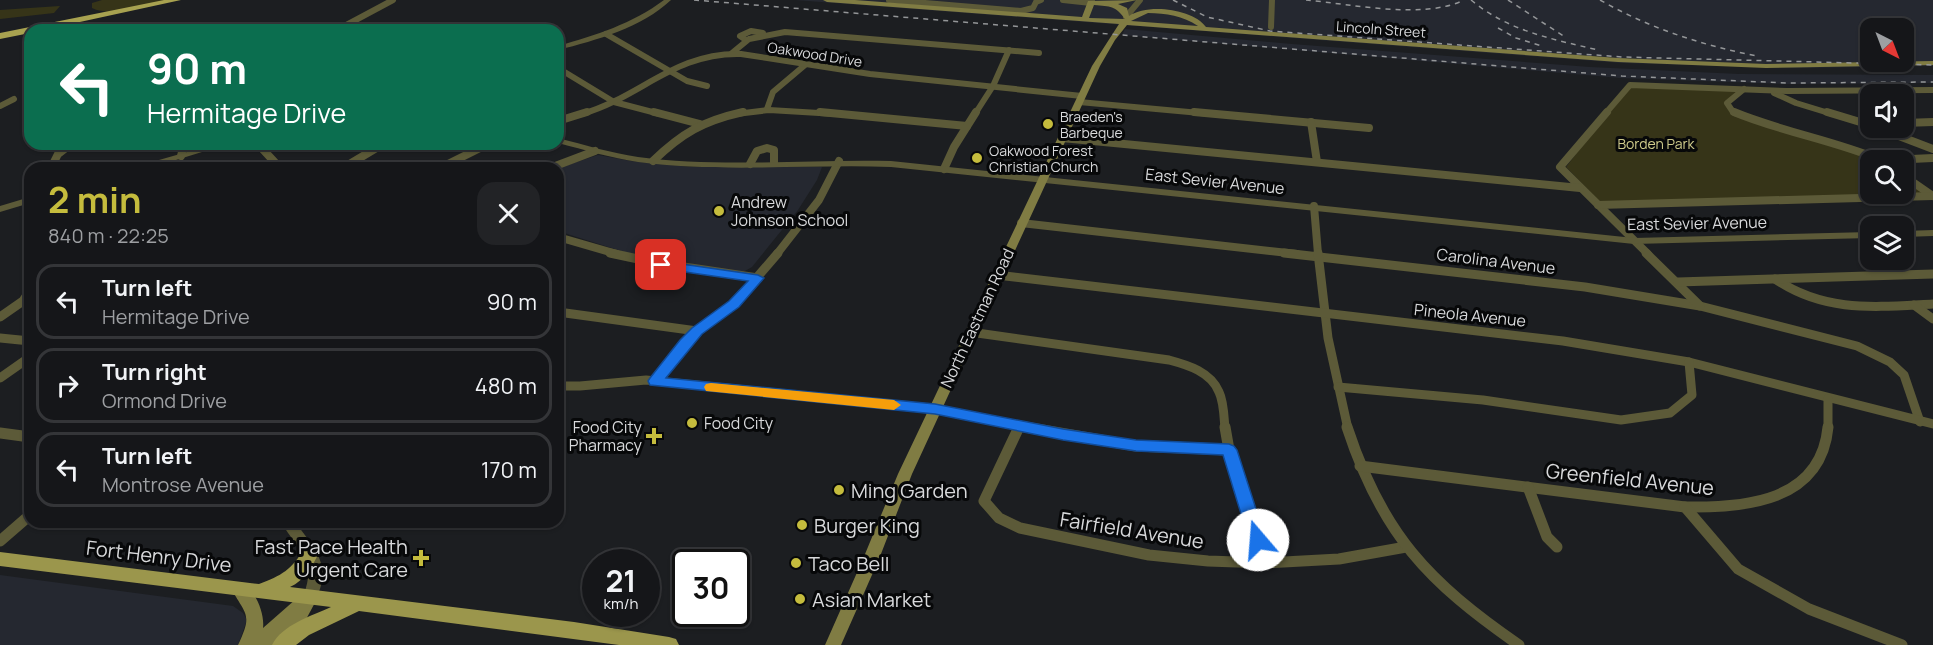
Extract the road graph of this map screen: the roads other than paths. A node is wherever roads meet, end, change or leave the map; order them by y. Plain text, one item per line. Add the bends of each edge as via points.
1 (177, 0) edge
2 (186, 0) edge
3 (393, 0) edge
4 (668, 0) edge
5 (828, 0) edge
6 (889, 0) edge
7 (1041, 0) edge
8 (1063, 0) edge
9 (1133, 0) edge
10 (1140, 0) edge
11 (1161, 0) edge
12 (1272, 0) edge
13 (1094, 2) edge
14 (1126, 17) junction
15 (1085, 20) junction
16 (65, 24) edge
17 (78, 24) edge
18 (348, 24) edge
19 (1194, 24) junction
20 (1271, 27) dead end
21 (1250, 32) junction
22 (24, 33) edge
23 (606, 34) junction
24 (24, 35) edge
25 (0, 38) edge
26 (564, 46) edge
27 (1009, 50) junction
28 (732, 53) junction
29 (1039, 53) dead end
30 (1933, 63) edge
31 (805, 65) junction
32 (668, 70) junction
33 (564, 72) edge
34 (707, 86) dead end
35 (993, 86) junction
36 (1744, 89) junction
37 (1763, 89) junction
38 (1933, 90) edge
39 (14, 99) dead end
40 (1080, 99) junction
41 (614, 102) junction
42 (0, 106) edge
43 (767, 109) junction
44 (564, 119) edge
45 (1311, 122) junction
46 (1860, 122) edge
47 (1933, 122) edge
48 (1914, 123) edge
49 (700, 124) junction
50 (967, 126) junction
51 (1369, 128) dead end
52 (1062, 138) junction
53 (1904, 138) edge
54 (564, 142) edge
55 (1933, 149) edge
56 (63, 150) edge
57 (182, 150) edge
58 (202, 150) edge
59 (264, 150) edge
60 (373, 150) edge
61 (476, 150) edge
62 (595, 151) junction
63 (1860, 151) edge
64 (181, 156) junction
65 (1933, 158) edge
66 (1914, 159) edge
67 (653, 161) junction
68 (839, 161) junction
69 (54, 162) edge
70 (161, 162) edge
71 (180, 162) edge
72 (274, 162) edge
73 (353, 162) edge
74 (452, 162) edge
75 (1317, 162) junction
76 (564, 163) edge
77 (774, 163) junction
78 (750, 164) junction
79 (944, 169) junction
80 (1043, 179) junction
81 (1914, 183) edge
82 (1580, 188) junction
83 (1933, 196) edge
84 (24, 202) edge
85 (1598, 205) junction
86 (1314, 206) junction
87 (0, 209) edge
88 (1021, 224) junction
89 (1933, 233) edge
90 (1914, 234) edge
91 (1860, 235) edge
92 (564, 239) edge
93 (1634, 241) junction
94 (1319, 256) junction
95 (1933, 274) edge
96 (997, 275) junction
97 (758, 278) junction
98 (1775, 279) junction
99 (1678, 282) junction
100 (24, 300) edge
101 (1933, 304) edge
102 (1914, 305) junction
103 (1700, 306) junction
104 (564, 313) edge
105 (1324, 314) junction
106 (0, 317) edge
107 (1933, 319) edge
108 (697, 331) junction
109 (970, 332) junction
110 (0, 338) edge
111 (24, 340) edge
112 (24, 361) edge
113 (1689, 362) junction
114 (0, 378) edge
115 (655, 381) junction
116 (564, 386) edge
117 (1338, 387) junction
118 (1828, 399) junction
119 (935, 409) junction
120 (1920, 422) junction
121 (1933, 424) edge
122 (1020, 426) junction
123 (0, 433) edge
124 (24, 435) edge
125 (1229, 450) junction
126 (1360, 466) junction
127 (1528, 487) junction
128 (1685, 507) junction
129 (24, 520) edge
130 (292, 528) edge
131 (0, 541) edge
132 (1406, 547) junction
133 (1557, 547) dead end
134 (310, 553) junction
135 (0, 559) edge
136 (1265, 563) junction
137 (239, 588) junction
138 (261, 591) junction
139 (310, 597) junction
140 (359, 603) junction
141 (246, 645) edge
142 (255, 645) edge
143 (273, 645) edge
144 (282, 645) edge
145 (669, 645) edge
146 (833, 645) edge
147 (1519, 645) edge
148 (1902, 645) edge

1 - 16 highway
2 - 17 highway
3 - 18 street
4 - 23 street via 640,20
5 - 15 main road, Lincoln Street
6 - 7 street via 1022,11
8 - 13 street
9 - 13 main road
10 - 14 street, North Eastman Road
11 - 21 main road via 1196,19
12 - 20 street
13 - 14 main road via 1122,8
13 - 15 main road
14 - 19 main road via 1138,10 1156,8
14 - 40 main road, North Eastman Road
15 - 19 main road, Lincoln Street
19 - 21 main road, Lincoln Street via 1207,29
21 - 30 main road, Lincoln Street via 1657,62 1786,66
22 - 25 highway
23 - 26 street
23 - 32 street
24 - 25 highway
27 - 28 street via 794,33 765,34 746,40
27 - 29 street
27 - 35 street
28 - 31 street, Oakwood Drive
28 - 32 street, Oakwood Drive via 700,56
31 - 35 street, Oakwood Drive
31 - 43 street via 773,93
32 - 34 street
32 - 41 street, Oakwood Drive
33 - 41 street
35 - 40 street, Oakwood Drive
35 - 50 street
36 - 37 street
36 - 63 street via 1727,104 1733,112
36 - 82 street via 1630,84 1560,167
37 - 38 street
37 - 46 street
39 - 42 street
40 - 45 street, Oakwood Drive
40 - 52 main road, North Eastman Road
41 - 44 street, Oakwood Drive
41 - 49 street
43 - 49 street via 730,114
43 - 50 street
45 - 51 street, Oakwood Drive
45 - 75 street
47 - 48 street
49 - 67 street via 679,136
50 - 79 street
52 - 75 street
52 - 80 main road, North Eastman Road
53 - 55 street
54 - 62 street, East Sevier Avenue
56 - 69 street
57 - 64 street
58 - 64 street
59 - 72 street
60 - 73 street
61 - 74 street
62 - 67 street, East Sevier Avenue
62 - 76 street
64 - 70 street
64 - 71 street
65 - 66 street
67 - 78 street, East Sevier Avenue
68 - 77 street, East Sevier Avenue
68 - 79 street, East Sevier Avenue
68 - 97 street via 819,200
75 - 82 street
77 - 78 street, East Sevier Avenue
77 - 78 street via 774,150 764,148 757,151
79 - 80 street, East Sevier Avenue
80 - 86 street, East Sevier Avenue
80 - 88 main road, North Eastman Road
81 - 83 street
82 - 85 street
83 - 85 street
84 - 87 street
85 - 93 street
86 - 93 street, East Sevier Avenue
86 - 94 street
88 - 94 street, Carolina Avenue
88 - 96 main road, North Eastman Road
89 - 90 street
91 - 93 street, East Sevier Avenue
92 - 97 street via 638,260
93 - 99 street
94 - 103 street, Carolina Avenue via 1585,287
94 - 105 street
95 - 98 street
96 - 105 street, Pineola Avenue
96 - 109 main road, North Eastman Road
97 - 108 street via 734,304
98 - 99 street
98 - 102 street via 1791,292 1824,304
99 - 103 street
100 - 106 street
101 - 102 street
102 - 107 street
103 - 120 street, Carolina Avenue via 1857,346 1890,362 1904,375
104 - 108 street
105 - 113 street, Pineola Avenue via 1563,341
105 - 117 street
108 - 115 street
109 - 119 main road, North Eastman Road
109 - 125 street via 1189,364 1220,391
110 - 111 street
112 - 114 street
113 - 117 street via 1692,395 1670,412 1621,420 1483,400
113 - 118 street, Pineola Avenue
115 - 116 street
115 - 119 street
117 - 126 street
118 - 120 street, Pineola Avenue
118 - 128 street, Greenfield Avenue via 1827,434 1812,474 1790,489 1762,500 1735,506
119 - 122 street
119 - 146 main road, North Eastman Road
120 - 121 street, Pineola Avenue
122 - 125 street via 1136,446
122 - 136 street, Fairfield Avenue via 984,501 1005,523 1149,555
123 - 124 street
125 - 136 street
126 - 127 street, Greenfield Avenue
126 - 132 street via 1383,513
127 - 128 street, Greenfield Avenue
127 - 133 street via 1547,537
128 - 148 street via 1738,569 1809,609
129 - 131 street
130 - 134 street
132 - 136 street, Fairfield Avenue via 1339,559
132 - 147 street via 1461,602
134 - 138 main road via 293,578
134 - 139 street via 318,566
135 - 137 main road, Fort Henry Drive
137 - 138 main road, Fort Henry Drive
137 - 141 main road via 257,619 256,630
138 - 139 main road, Fort Henry Drive
139 - 140 main road, Fort Henry Drive
139 - 142 main road
139 - 143 main road via 297,620
140 - 144 main road via 302,629
140 - 145 main road, Fort Henry Drive

